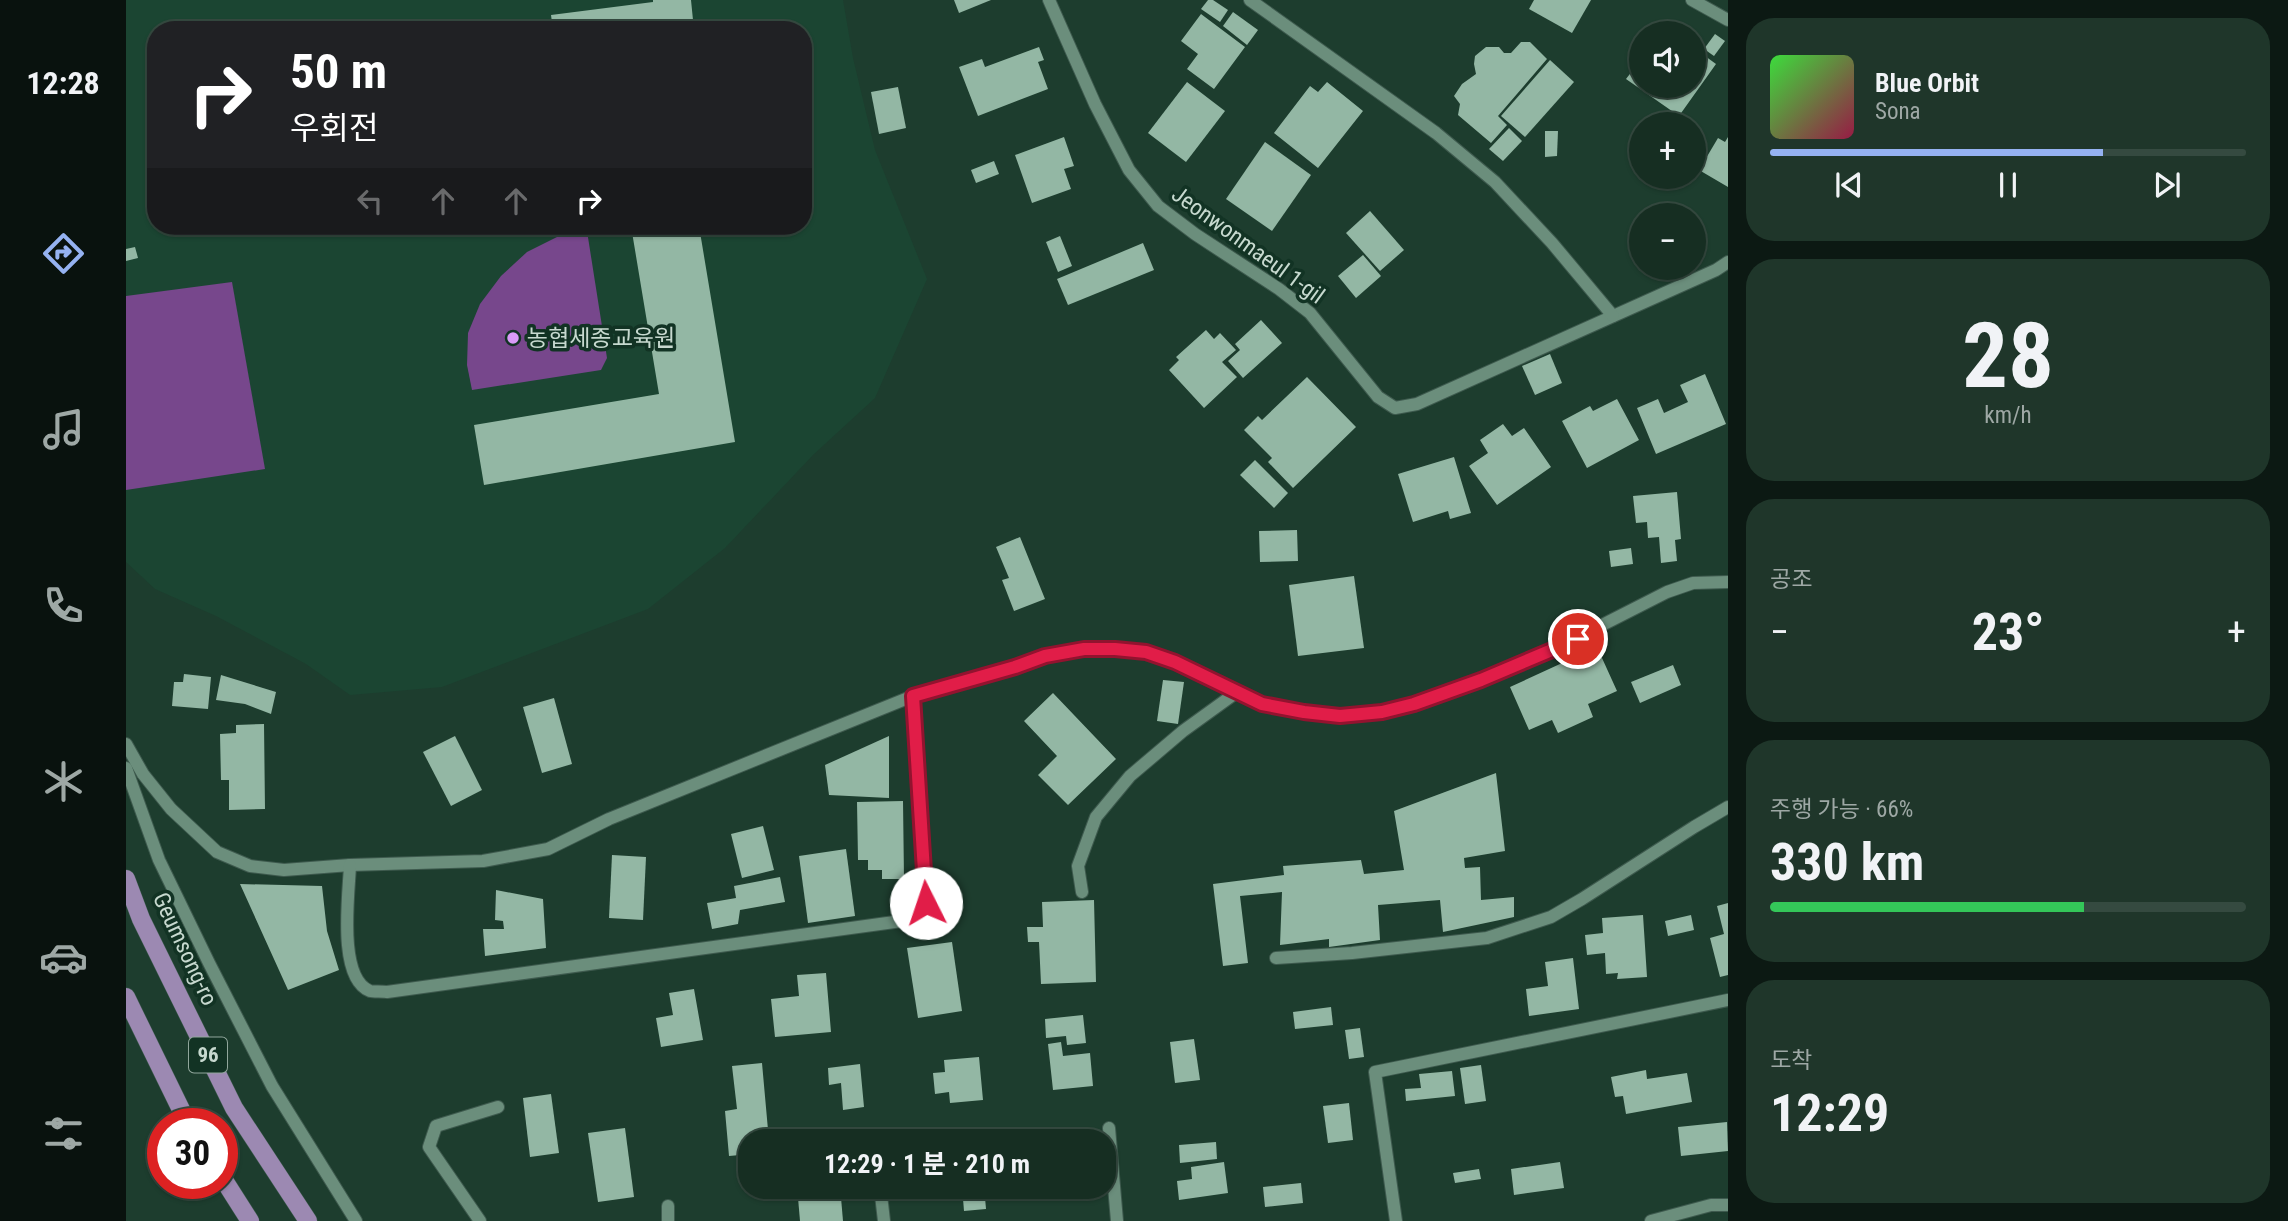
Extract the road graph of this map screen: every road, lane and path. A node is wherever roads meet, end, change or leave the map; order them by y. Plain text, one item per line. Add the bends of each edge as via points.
1 (1049, 0) edge
2 (1250, 0) edge
3 (1692, 0) edge
4 (1728, 20) edge
5 (1728, 262) edge
6 (1613, 316) junction
7 (1728, 583) edge
8 (1237, 692) junction
9 (913, 696) junction
10 (126, 744) edge
11 (126, 768) edge
12 (1728, 807) edge
13 (350, 865) junction
14 (126, 878) edge
15 (1082, 892) dead end
16 (1276, 958) dead end
17 (126, 997) edge
18 (1728, 1000) edge
19 (498, 1107) dead end
20 (180, 1108) edge
21 (1109, 1128) dead end
22 (236, 1199) edge
23 (881, 1199) edge
24 (1728, 1205) edge
25 (668, 1206) dead end
26 (250, 1221) edge
27 (308, 1221) edge
28 (356, 1221) edge
29 (480, 1221) edge
30 (668, 1221) edge
31 (884, 1221) edge
32 (1117, 1221) edge
33 (1396, 1221) edge
34 (1651, 1221) edge

1 - 6 street, Jeonwonmaeul 1-gil via 1129,170 1158,206 1310,313 1378,397 1395,408 1416,404
2 - 6 street via 1436,133 1495,182
3 - 4 street
5 - 6 street, Jeonwonmaeul 1-gil
7 - 8 street via 1693,583 1667,592 1555,649 1481,680 1382,712 1340,716 1304,712 1262,704
8 - 9 street via 1146,652 1084,649 1045,656
8 - 15 street via 1130,776 1096,817 1078,866
9 - 13 street via 609,819 548,849 483,861
9 - 13 street via 926,903 920,914 909,920 400,990 370,990 351,967
10 - 13 street via 171,809 217,852 250,866 284,870
11 - 28 street via 159,860 215,976 272,1086
12 - 16 street via 1551,917 1486,938
14 - 27 main road, Geumsong-ro / 96 via 141,919 234,1108
17 - 20 main road, 96
18 - 33 street via 1375,1072
19 - 29 street via 436,1126 429,1147
21 - 32 street
22 - 26 main road
23 - 31 street
24 - 34 street
25 - 30 street

